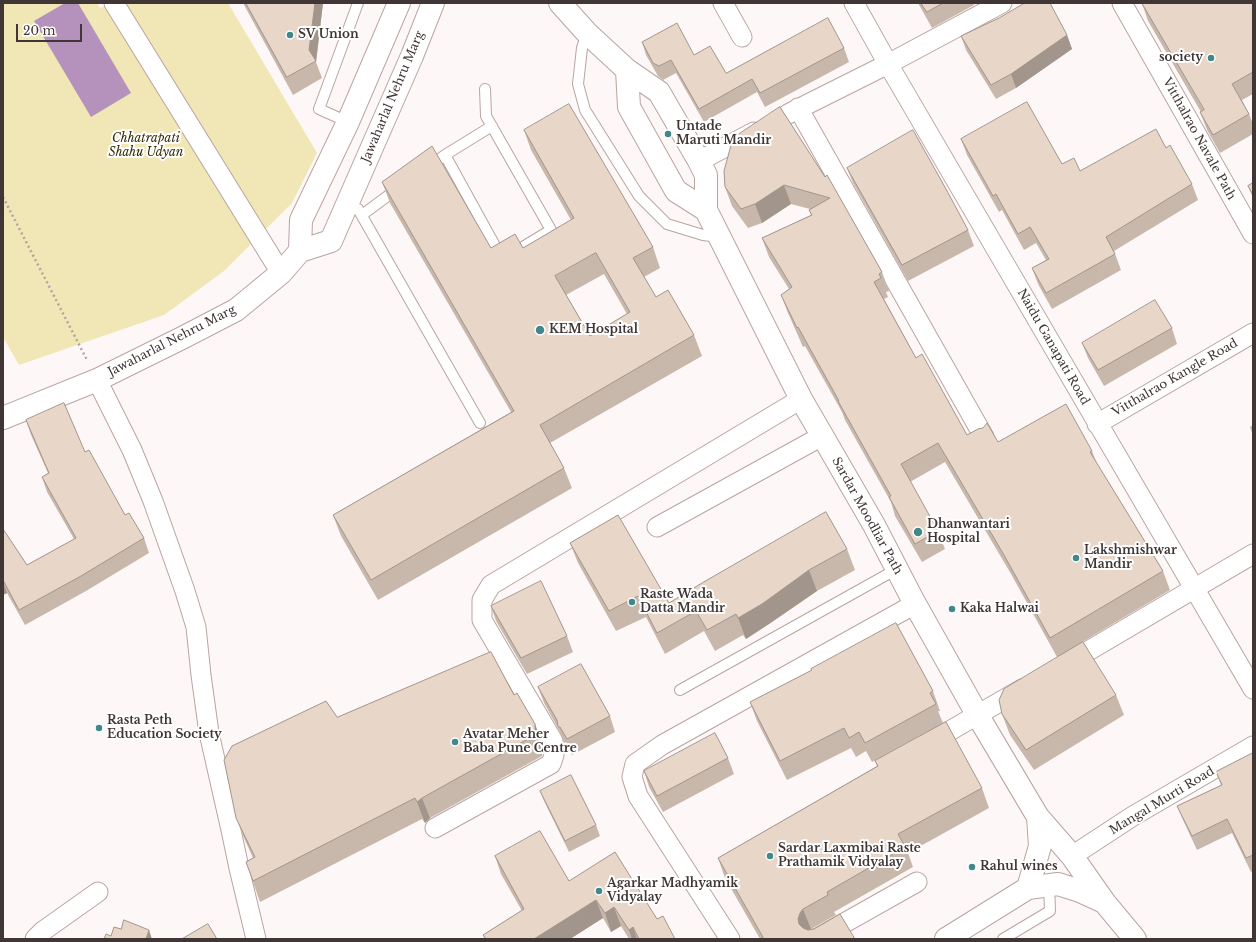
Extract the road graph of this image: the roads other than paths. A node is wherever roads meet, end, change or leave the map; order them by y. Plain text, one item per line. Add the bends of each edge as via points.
1 (114, 3) edge
2 (358, 3) edge
3 (398, 3) edge
4 (433, 3) edge
5 (560, 3) edge
6 (723, 3) edge
7 (854, 3) edge
8 (1122, 3) edge
9 (996, 4) edge
10 (587, 33) junction
11 (742, 37) dead end
12 (888, 64) junction
13 (627, 70) junction
14 (485, 90) dead end
15 (798, 108) junction
16 (348, 122) junction
17 (492, 126) junction
18 (445, 155) junction
19 (699, 161) junction
20 (419, 174) edge
21 (406, 183) edge
22 (351, 196) junction
23 (706, 210) junction
24 (362, 215) junction
25 (1253, 234) edge
26 (721, 237) junction
27 (300, 251) junction
28 (281, 273) junction
29 (1253, 333) edge
30 (97, 380) junction
31 (801, 399) junction
32 (3, 418) edge
33 (480, 423) dead end
34 (1097, 424) junction
35 (822, 436) junction
36 (984, 437) edge
37 (657, 527) dead end
38 (1253, 554) edge
39 (898, 569) junction
40 (1194, 588) junction
41 (915, 604) junction
42 (1253, 689) edge
43 (680, 690) dead end
44 (978, 716) junction
45 (1253, 746) edge
46 (910, 753) edge
47 (1038, 817) junction
48 (435, 828) dead end
49 (1072, 856) junction
50 (917, 882) dead end
51 (1039, 886) junction
52 (98, 892) dead end
53 (1105, 903) junction
54 (35, 939) edge
55 (256, 939) edge
56 (730, 939) edge
57 (816, 939) edge
58 (946, 939) edge
59 (1003, 939) edge
60 (1136, 939) edge

1 - 28 street
2 - 16 lane via 319,109
3 - 16 street
4 - 22 street, Jawaharlal Nehru Marg
5 - 10 street, Sardar Moodliar Path
6 - 11 street
7 - 12 street, Naidu Ganapati Road
8 - 25 street, Vitthalrao Navale Path
9 - 12 street
10 - 13 street, Sardar Moodliar Path
10 - 26 lane via 582,48 578,84 585,110 639,196 668,224 703,235
12 - 15 street
12 - 34 street, Naidu Ganapati Road
13 - 19 street, Sardar Moodliar Path via 659,92
13 - 23 street, Sardar Moodliar Path via 629,107 676,191
14 - 17 lane via 486,116
15 - 19 street
15 - 36 street
16 - 27 street via 301,220
17 - 18 lane
17 - 18 lane via 551,230 503,259
18 - 20 lane
19 - 23 street, Sardar Moodliar Path via 706,175
21 - 24 lane
22 - 24 lane
22 - 27 street, Jawaharlal Nehru Marg via 331,241
23 - 26 street, Sardar Moodliar Path
24 - 33 lane
26 - 31 street, Sardar Moodliar Path
27 - 28 street, Jawaharlal Nehru Marg
28 - 30 street, Jawaharlal Nehru Marg via 236,310
29 - 34 street, Vitthalrao Kangle Road
30 - 32 street, Jawaharlal Nehru Marg
30 - 55 street via 132,450 153,500 196,627 209,733
31 - 35 street, Sardar Moodliar Path
31 - 48 street via 491,585 482,600 482,620 553,741 554,755 551,764
34 - 40 street, Naidu Ganapati Road
35 - 37 street
35 - 39 street, Sardar Moodliar Path
38 - 40 street
39 - 41 street, Sardar Moodliar Path
39 - 43 lane
40 - 42 street, Naidu Ganapati Road
40 - 44 street
41 - 44 street, Sardar Moodliar Path
41 - 56 street via 662,745 635,764 632,777 638,796
44 - 46 street
44 - 47 street, Sardar Moodliar Path
45 - 49 street, Mangal Murti Road via 1133,816
47 - 49 street, Sardar Moodliar Path
47 - 51 street, Sardar Moodliar Path
49 - 53 street, Sardar Moodliar Path
50 - 57 street
51 - 53 street via 1066,886
51 - 58 street
51 - 59 lane via 1050,911
52 - 54 street
53 - 60 street, Sardar Moodliar Path

